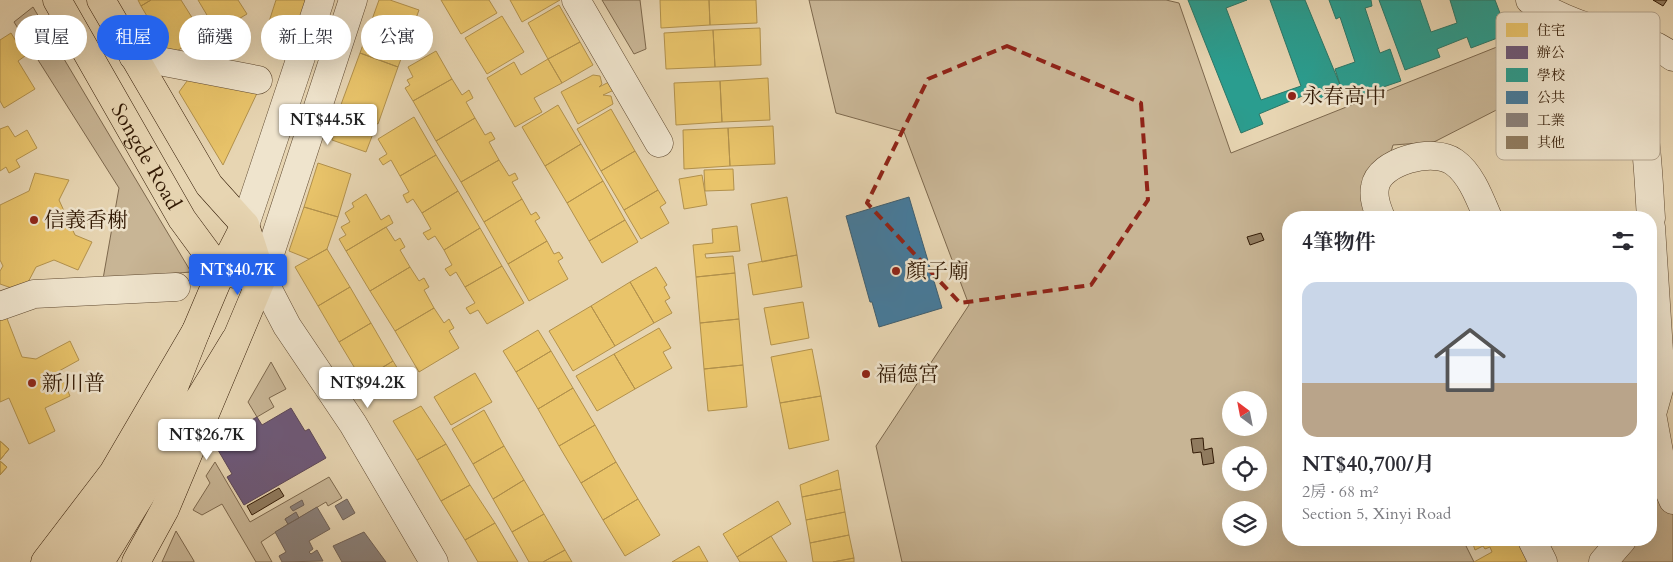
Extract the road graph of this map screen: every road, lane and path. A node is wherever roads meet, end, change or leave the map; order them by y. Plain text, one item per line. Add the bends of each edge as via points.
1 (57, 0) edge
2 (100, 0) edge
3 (320, 0) edge
4 (353, 0) edge
5 (576, 0) edge
6 (1530, 0) edge
7 (1549, 12) edge
8 (109, 15) edge
9 (1660, 47) edge
10 (1673, 57) edge
11 (135, 60) edge
12 (154, 60) edge
13 (258, 80) dead end
14 (660, 143) dead end
15 (1647, 160) edge
16 (1379, 211) edge
17 (1484, 211) edge
18 (1651, 211) edge
19 (245, 225) junction
20 (221, 272) junction
21 (262, 278) junction
22 (176, 287) dead end
23 (0, 306) edge
24 (1657, 320) edge
25 (196, 331) junction
26 (235, 340) junction
27 (1657, 395) edge
28 (1657, 460) edge
29 (1673, 500) edge
30 (1535, 546) edge
31 (1617, 546) edge
32 (45, 562) edge
33 (75, 562) edge
34 (100, 562) edge
35 (136, 562) edge
36 (434, 562) edge
37 (1543, 562) edge
38 (1603, 562) edge

1 - 20 main road, Songde Road via 182,219
2 - 8 main road, Songde Road
3 - 19 street
4 - 21 street
5 - 14 street
6 - 7 street
9 - 10 street
11 - 19 main road, Songde Road via 209,185
12 - 13 street
15 - 18 street
16 - 17 street via 1375,186 1385,170 1408,159 1429,156 1453,160 1466,174
19 - 20 main road
19 - 21 main road, Songde Road
20 - 21 main road
20 - 25 main road
21 - 26 main road
21 - 36 street, Songde Road via 280,313 353,424
22 - 23 street via 34,294
24 - 27 street via 1661,382
25 - 32 main road via 113,473
25 - 33 main road via 160,425 128,483
26 - 34 main road
26 - 35 main road via 165,509
28 - 29 street
30 - 37 street
31 - 38 street

